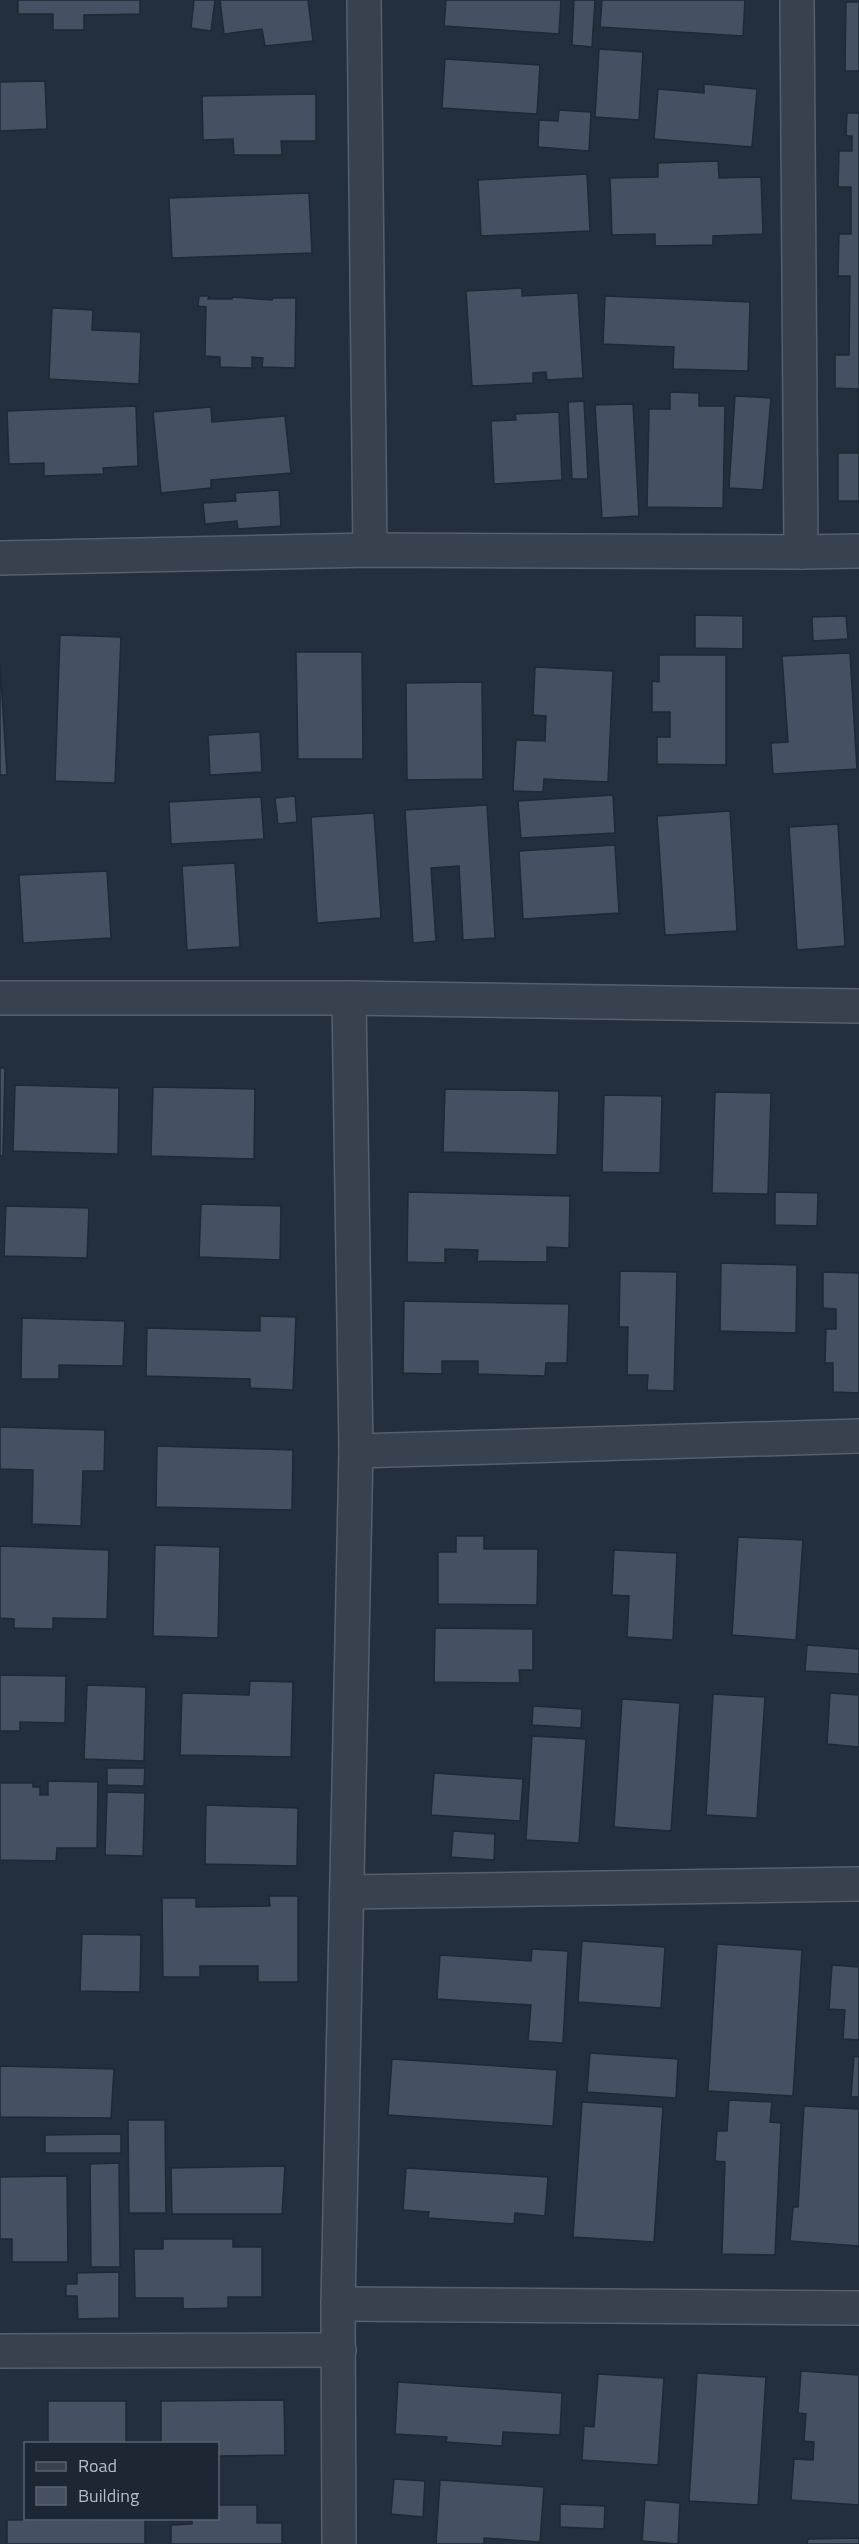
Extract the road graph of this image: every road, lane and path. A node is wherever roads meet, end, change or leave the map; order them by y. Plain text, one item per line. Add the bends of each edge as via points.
1 (364, 0) edge
2 (797, 0) edge
3 (370, 550) junction
4 (859, 551) edge
5 (801, 552) junction
6 (0, 558) edge
7 (0, 998) edge
8 (349, 998) junction
9 (859, 1006) edge
10 (859, 1436) edge
11 (356, 1451) junction
12 (859, 1884) edge
13 (347, 1892) junction
14 (338, 2304) junction
15 (859, 2308) edge
16 (339, 2350) junction
17 (0, 2351) edge
18 (339, 2544) edge

1 - 3 street
2 - 5 street
3 - 5 street
3 - 6 street
4 - 5 street
7 - 8 street
8 - 9 street
8 - 11 street
10 - 11 street
11 - 13 street
12 - 13 street
13 - 14 street
14 - 15 street
14 - 16 street
16 - 17 street
16 - 18 street

